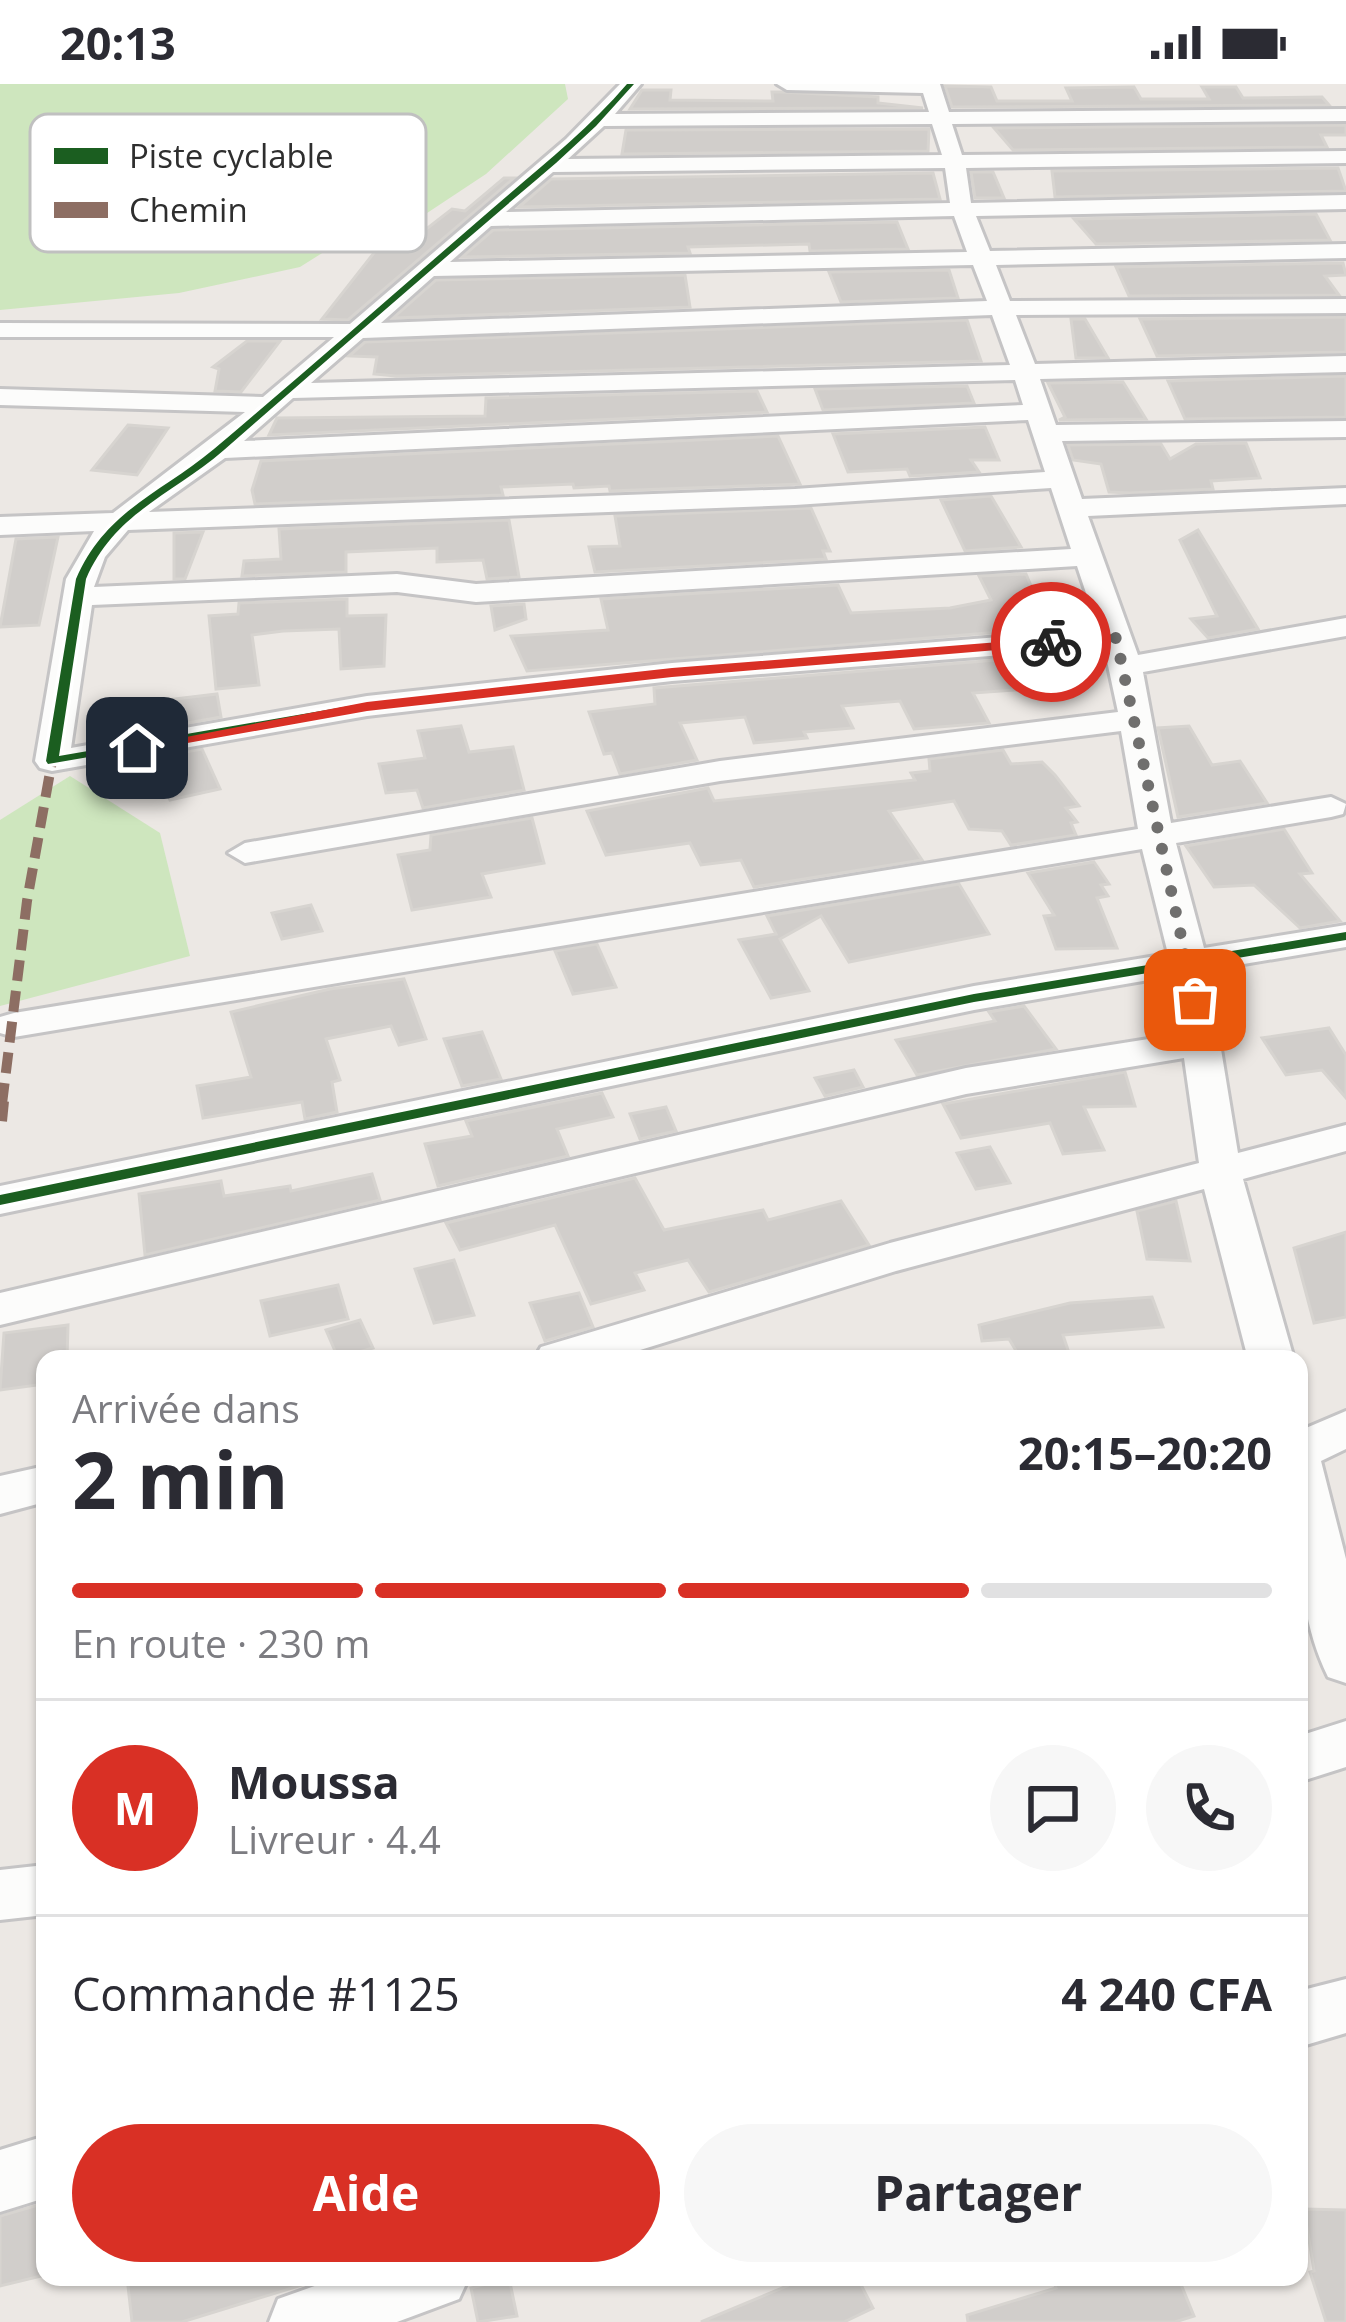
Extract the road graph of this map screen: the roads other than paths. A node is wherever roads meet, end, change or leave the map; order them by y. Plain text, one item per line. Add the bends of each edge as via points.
1 (632, 84) edge
2 (787, 84) edge
3 (931, 86) edge
4 (1346, 115) edge
5 (603, 120) junction
6 (944, 122) junction
7 (1346, 157) edge
8 (955, 165) junction
9 (548, 166) junction
10 (1346, 202) edge
11 (961, 207) junction
12 (486, 219) junction
13 (1346, 251) edge
14 (979, 255) junction
15 (432, 269) junction
16 (1346, 306) edge
17 (1000, 308) junction
18 (0, 330) edge
19 (353, 331) junction
20 (1346, 364) edge
21 (1021, 372) junction
22 (0, 397) edge
23 (273, 398) junction
24 (1038, 423) junction
25 (1346, 429) edge
26 (219, 450) junction
27 (1064, 494) junction
28 (1346, 496) edge
29 (112, 525) junction
30 (0, 526) edge
31 (1088, 556) junction
32 (81, 597) junction
33 (1346, 627) edge
34 (1121, 652) junction
35 (1137, 718) junction
36 (1331, 807) dead end
37 (1156, 834) junction
38 (244, 853) dead end
39 (1346, 936) edge
40 (1188, 958) junction
41 (14, 1024) dead end
42 (1203, 1042) junction
43 (1346, 1138) edge
44 (1221, 1174) junction
45 (0, 1200) edge
46 (0, 1309) edge
47 (587, 1350) edge
48 (1269, 1350) edge
49 (1346, 1430) edge
50 (1308, 1447) edge
51 (36, 1486) edge
52 (0, 1495) edge
53 (1308, 1503) edge
54 (1346, 1662) edge
55 (1346, 1744) edge
56 (1308, 1756) edge
57 (36, 1891) edge
58 (0, 1895) edge
59 (1346, 2006) edge
60 (1308, 2017) edge
61 (36, 2170) edge
62 (0, 2181) edge
63 (410, 2286) edge
64 (301, 2322) edge

1 - 5 street
2 - 3 street
3 - 6 street
4 - 6 street
5 - 6 street
5 - 9 street
6 - 8 street
7 - 8 street
8 - 9 street
8 - 11 street
9 - 12 street
10 - 11 street
11 - 12 street
11 - 14 street
12 - 15 street
13 - 14 street
14 - 15 street
14 - 17 street
15 - 19 street
16 - 17 street
17 - 19 street
17 - 21 street
18 - 19 street
19 - 23 street
20 - 21 street
21 - 23 street
21 - 24 street
22 - 23 street
23 - 26 street
24 - 25 street
24 - 26 street
24 - 27 street
26 - 29 street
27 - 28 street
27 - 29 street via 795,496
27 - 31 street
29 - 30 street
29 - 32 street via 88,556
31 - 32 street via 476,593 398,584
31 - 34 street
32 - 34 street via 52,761 367,706 672,672
33 - 34 street
34 - 35 street
35 - 37 street
35 - 38 street via 720,771
36 - 37 street
37 - 40 street
37 - 41 street
39 - 40 street
40 - 42 street
40 - 45 street
42 - 44 street
42 - 46 street via 966,1081
43 - 44 street
44 - 47 street via 890,1258
44 - 48 street
49 - 50 street
51 - 52 street
53 - 54 street
55 - 56 street
57 - 58 street
59 - 60 street
61 - 62 street
63 - 64 street

